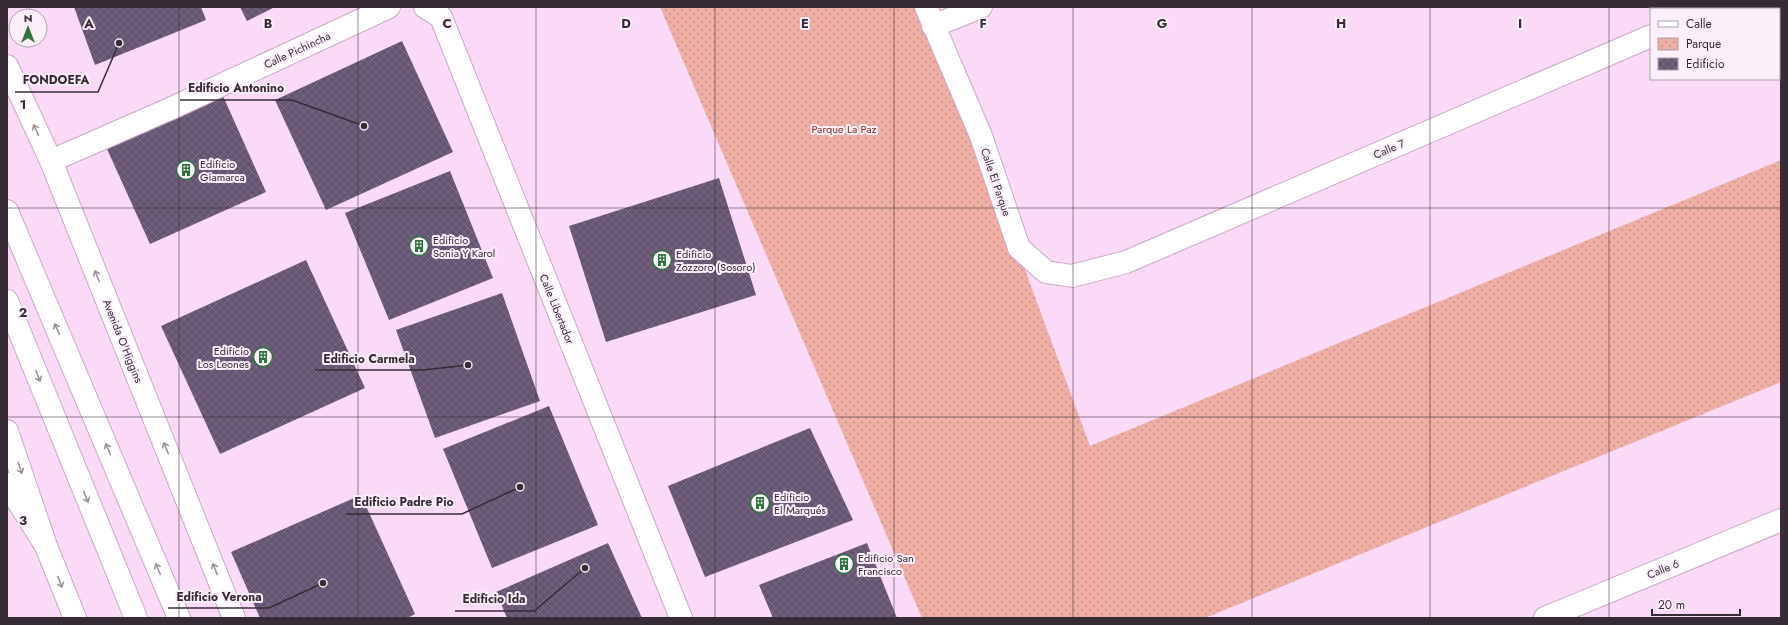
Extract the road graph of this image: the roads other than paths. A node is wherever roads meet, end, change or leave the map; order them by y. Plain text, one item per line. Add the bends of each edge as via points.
1 (389, 7) edge
2 (425, 7) edge
3 (981, 7) edge
4 (930, 16) edge
5 (1650, 36) edge
6 (7, 66) edge
7 (51, 161) junction
8 (7, 211) edge
9 (1126, 262) joint
10 (7, 301) edge
11 (7, 431) edge
12 (7, 484) edge
13 (1781, 520) edge
14 (46, 546) junction
15 (75, 618) edge
16 (136, 618) edge
17 (178, 618) edge
18 (234, 618) edge
19 (681, 618) edge
20 (1545, 618) edge

1 - 7 main road, Calle Pichincha
2 - 19 main road, Calle Libertador via 441,17
3 - 4 main road
4 - 9 main road, Calle El Parque via 981,136 1019,248 1046,272 1072,276
5 - 9 main road, Calle 7
7 -> 6 main road, Avenida O'Higgins
18 -> 7 main road, Avenida O'Higgins
17 -> 8 main road
10 -> 16 main road
11 -> 14 main road
12 - 14 main road
13 - 20 main road, Calle 6
14 -> 15 main road

